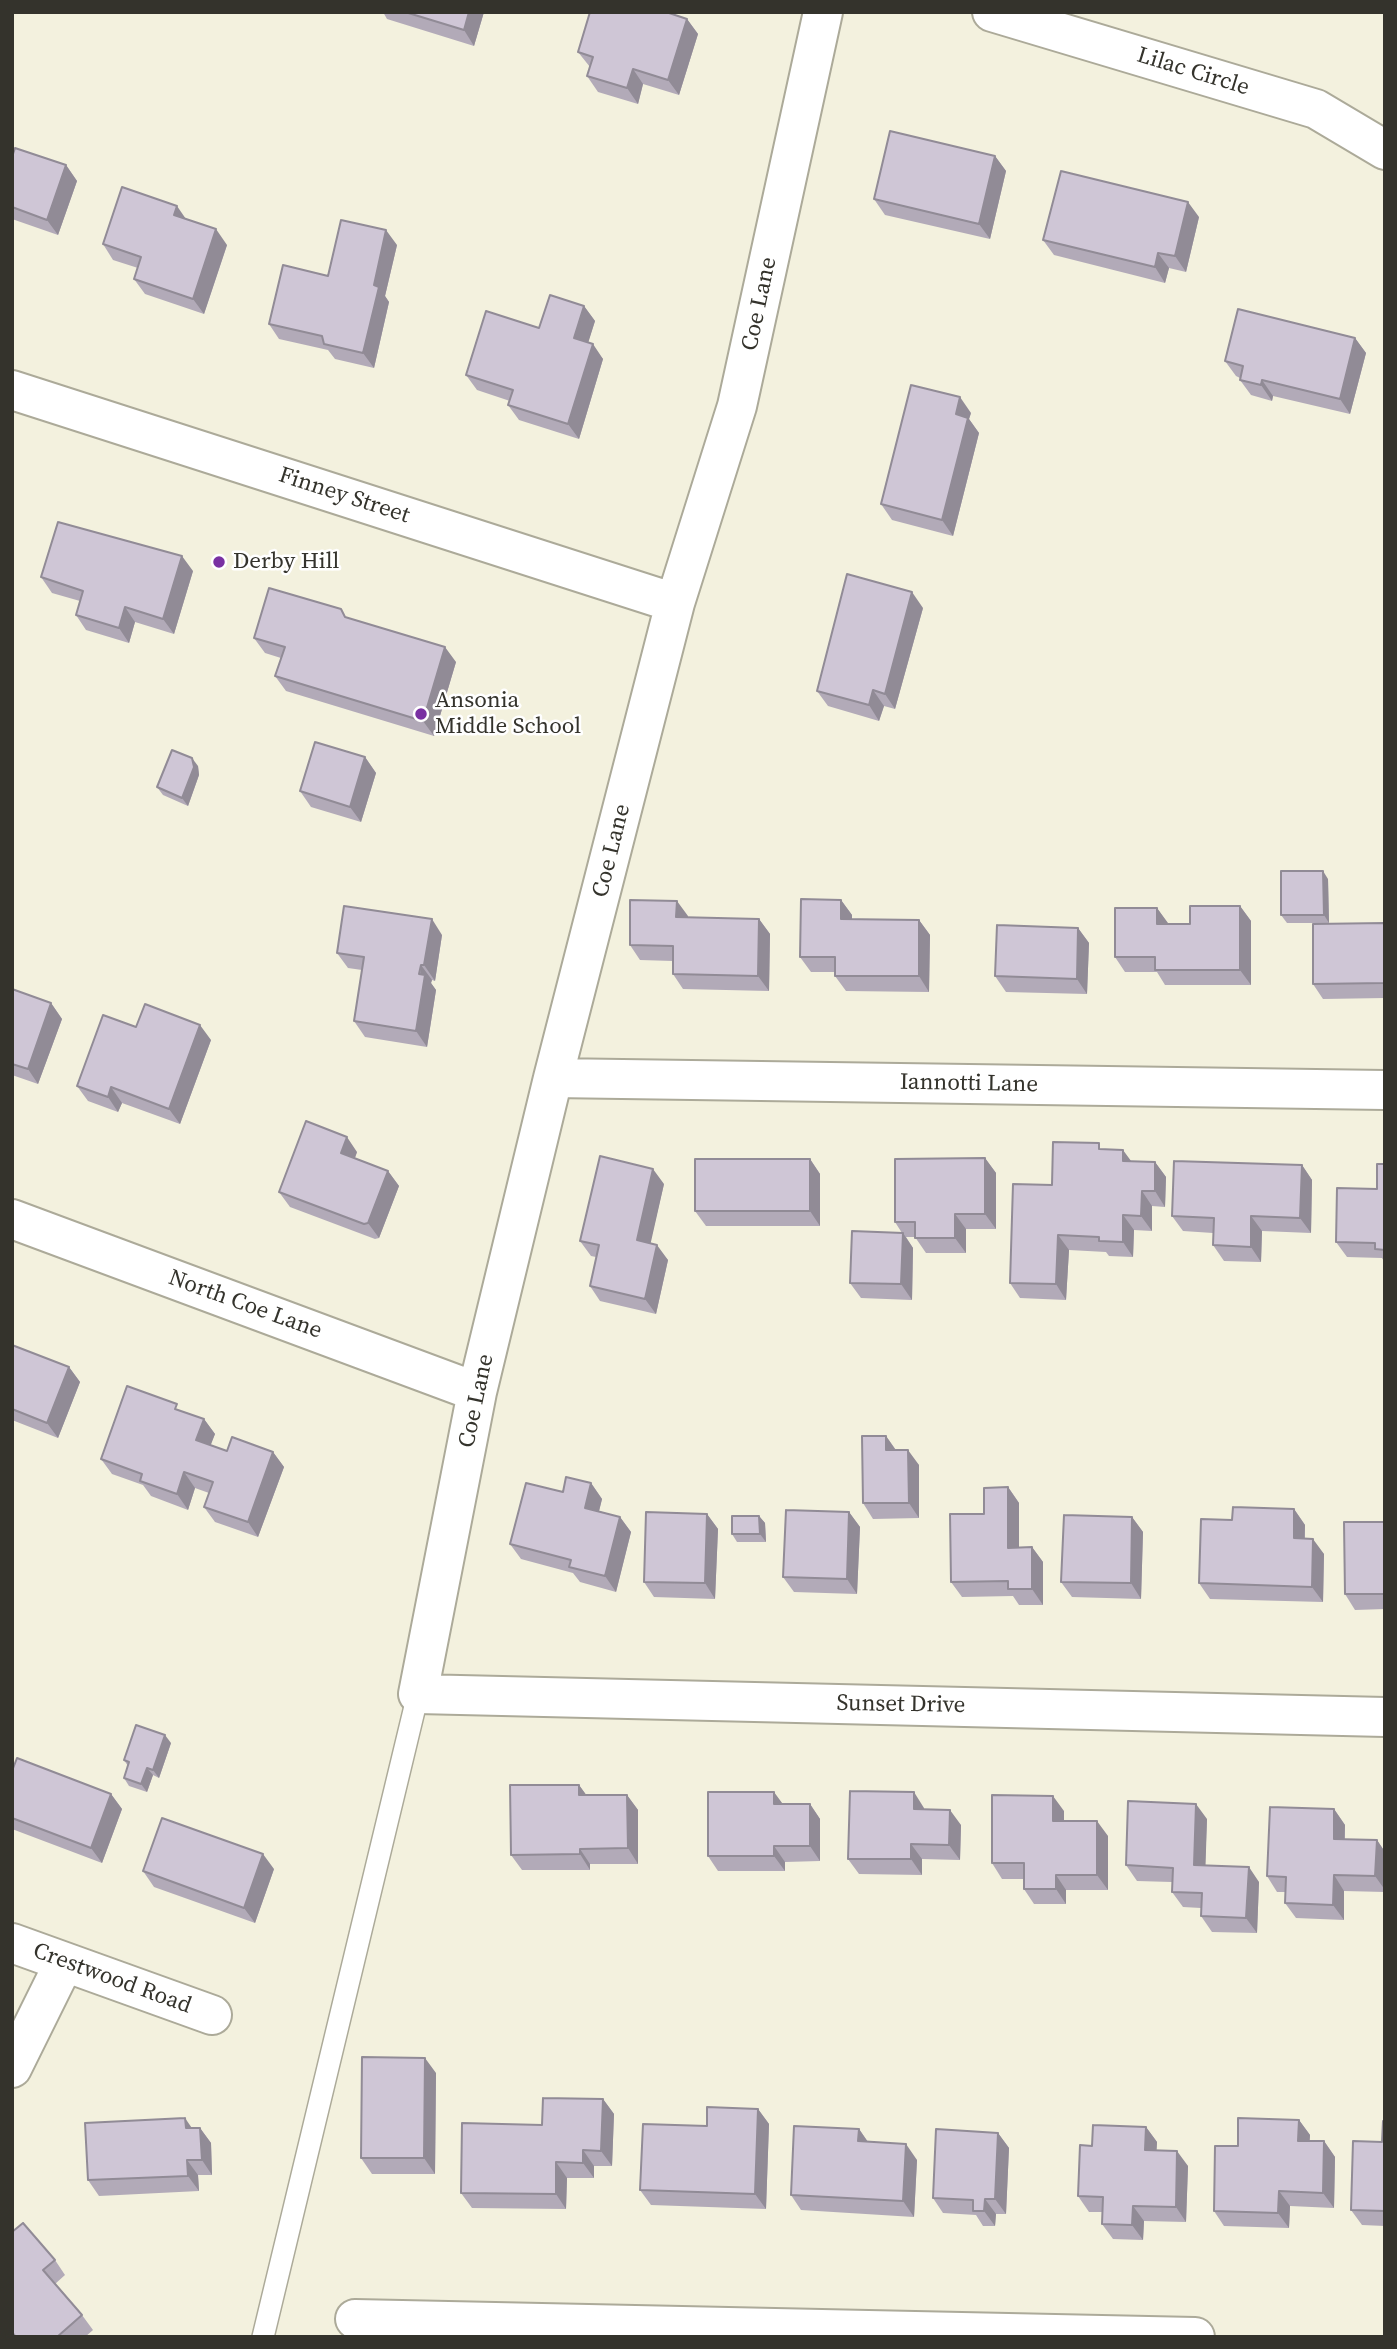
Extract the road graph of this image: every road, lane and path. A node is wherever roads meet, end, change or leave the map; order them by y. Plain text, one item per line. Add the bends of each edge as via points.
1 (823, 12) edge
2 (992, 12) edge
3 (1385, 150) edge
4 (12, 390) edge
5 (675, 603) junction
6 (553, 1078) junction
7 (1385, 1090) edge
8 (12, 1219) edge
9 (477, 1392) junction
10 (418, 1694) junction
11 (1385, 1717) edge
12 (12, 1943) edge
13 (64, 1963) junction
14 (212, 2015) dead end
15 (12, 2068) edge
16 (355, 2319) dead end
17 (263, 2337) edge
18 (1195, 2337) edge

1 - 5 street, Coe Lane via 737,406
2 - 3 street, Lilac Circle via 1316,109
4 - 5 street, Finney Street
5 - 6 street, Coe Lane
6 - 7 street, Iannotti Lane
6 - 9 street, Coe Lane
8 - 9 street, North Coe Lane
9 - 10 street, Coe Lane
10 - 11 street, Sunset Drive
10 - 17 lane
12 - 13 street, Crestwood Road
13 - 14 street, Crestwood Road
13 - 15 street
16 - 18 street

